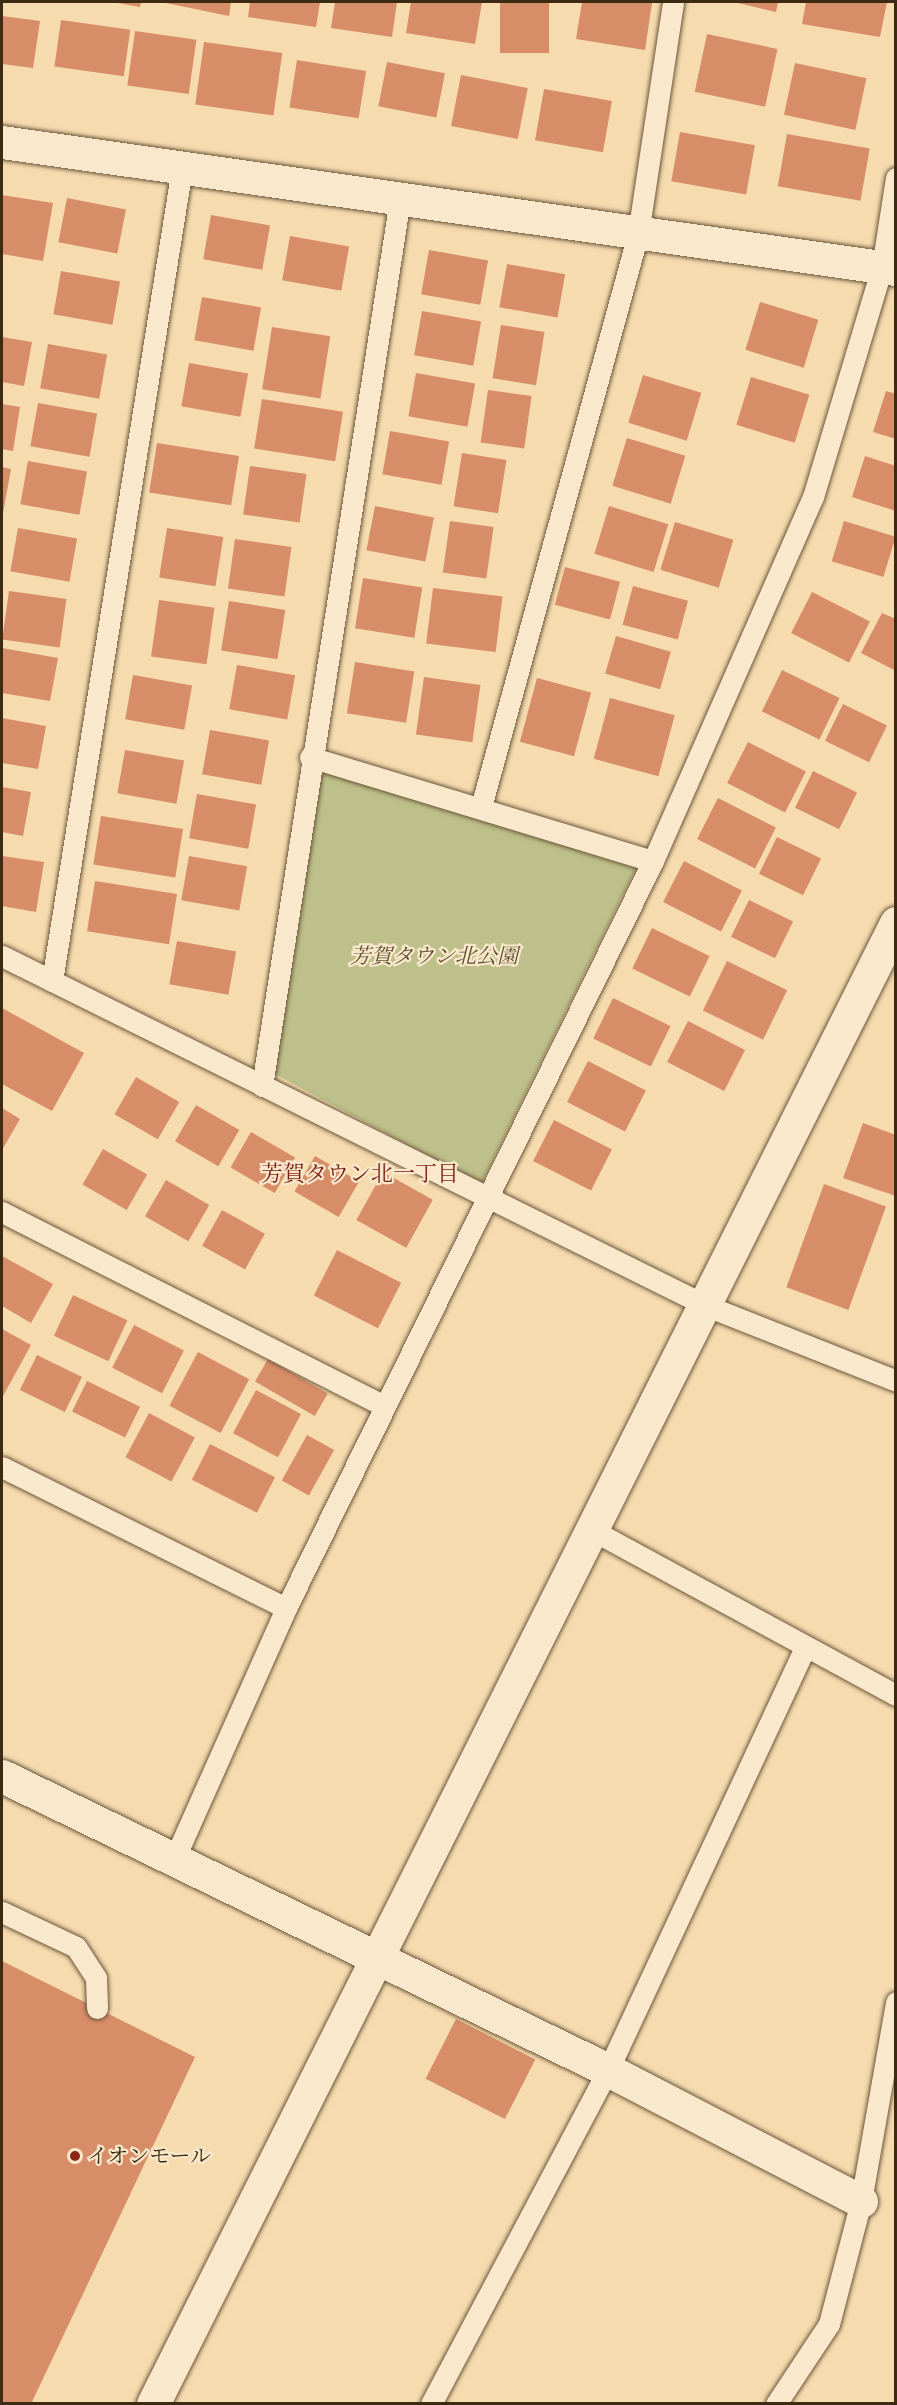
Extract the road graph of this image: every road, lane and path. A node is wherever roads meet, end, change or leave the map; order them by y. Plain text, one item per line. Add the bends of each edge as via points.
1 (673, 2) edge
2 (2, 142) edge
3 (182, 168) junction
4 (896, 178) edge
5 (400, 199) junction
6 (638, 234) junction
7 (889, 268) edge
8 (310, 757) junction
9 (482, 807) junction
10 (653, 861) junction
11 (896, 922) edge
12 (2, 956) edge
13 (52, 981) junction
14 (262, 1086) junction
15 (486, 1198) junction
16 (2, 1212) edge
17 (707, 1306) junction
18 (896, 1381) edge
19 (384, 1406) junction
20 (2, 1467) edge
21 (594, 1531) junction
22 (286, 1608) junction
23 (805, 1647) junction
24 (896, 1695) edge
25 (2, 1776) edge
26 (173, 1862) junction
27 (2, 1912) edge
28 (375, 1958) junction
29 (896, 2002) edge
30 (97, 2008) dead end
31 (608, 2070) junction
32 (861, 2200) junction
33 (153, 2403) edge
34 (431, 2403) edge
35 (776, 2403) edge

1 - 6 lane
2 - 3 street
3 - 5 street
3 - 13 lane
4 - 7 lane
5 - 6 street
5 - 8 lane
6 - 7 street
6 - 9 lane
7 - 10 lane via 813,497
8 - 9 lane
8 - 14 lane
9 - 10 lane
10 - 15 lane
11 - 17 street
12 - 13 lane
13 - 14 lane
14 - 15 lane
15 - 17 lane
15 - 19 lane
16 - 19 lane
17 - 18 lane
17 - 21 street
19 - 22 lane
20 - 22 lane
21 - 23 lane
21 - 28 street
22 - 26 lane
23 - 24 lane
23 - 31 lane
25 - 26 street
26 - 28 street
27 - 30 lane via 76,1947 96,1978
28 - 31 street
28 - 33 street
29 - 32 lane
31 - 32 street
31 - 34 lane
32 - 35 lane via 830,2324

